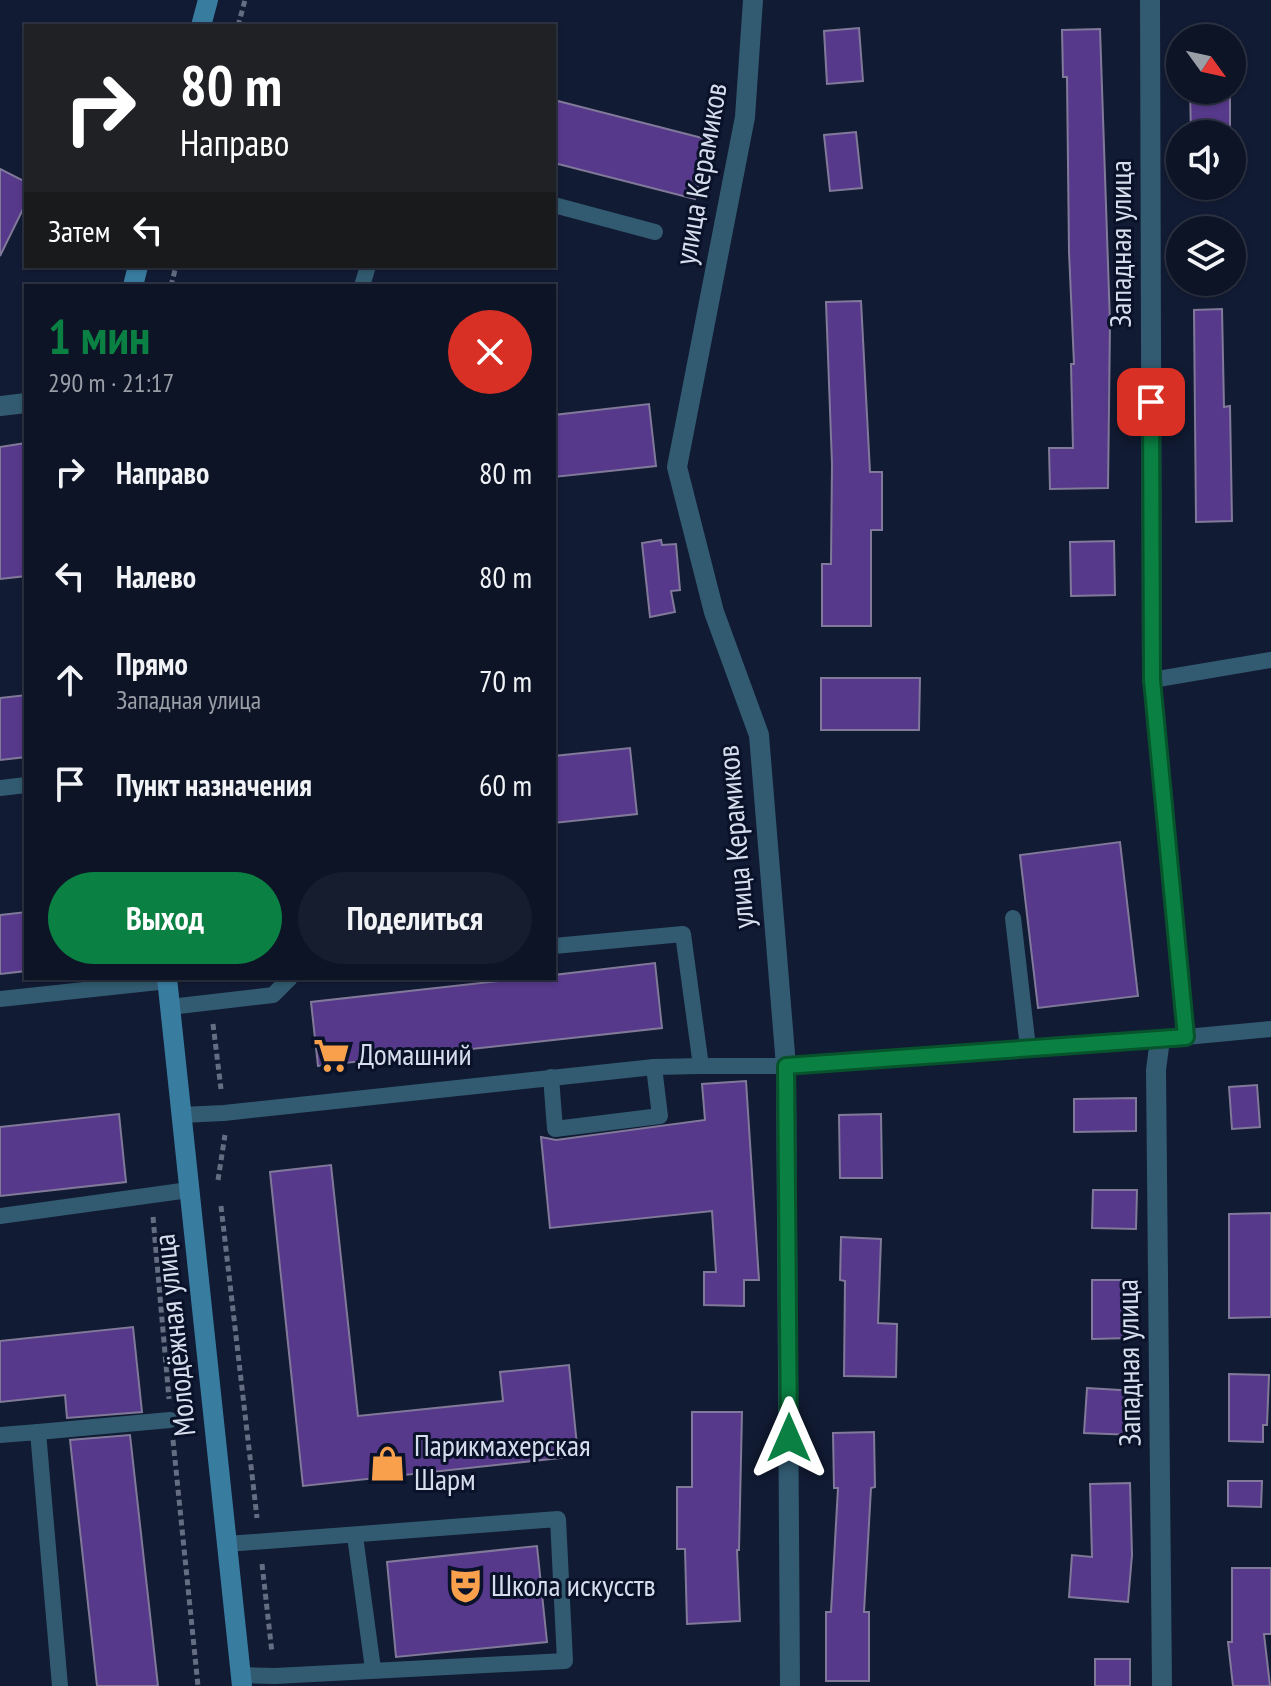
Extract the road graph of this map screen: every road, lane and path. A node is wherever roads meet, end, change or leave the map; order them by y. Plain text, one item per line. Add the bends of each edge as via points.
1 (208, 0) edge
2 (245, 0) edge
3 (753, 0) edge
4 (1150, 0) edge
5 (202, 24) edge
6 (239, 24) edge
7 (556, 206) edge
8 (655, 232) dead end
9 (24, 403) edge
10 (0, 406) edge
11 (1271, 660) edge
12 (1152, 680) junction
13 (24, 785) edge
14 (0, 788) edge
15 (1013, 918) dead end
16 (556, 946) edge
17 (160, 980) edge
18 (168, 980) edge
19 (288, 980) edge
20 (0, 999) edge
21 (211, 1002) junction
22 (170, 1007) junction
23 (1271, 1029) edge
24 (1186, 1037) junction
25 (1160, 1039) junction
26 (1028, 1048) junction
27 (701, 1066) junction
28 (786, 1066) junction
29 (654, 1067) junction
30 (551, 1077) junction
31 (224, 1113) junction
32 (181, 1115) junction
33 (189, 1190) junction
34 (0, 1216) edge
35 (170, 1420) dead end
36 (38, 1432) junction
37 (0, 1435) edge
38 (355, 1536) junction
39 (260, 1543) junction
40 (227, 1544) junction
41 (373, 1669) junction
42 (275, 1676) junction
43 (241, 1680) edge
44 (60, 1686) edge
45 (790, 1686) edge
46 (1162, 1686) edge

1 - 5 street
2 - 6 path
3 - 28 street, улица Керамиков via 745,117 677,467 714,612 759,735
4 - 12 street, Западная улица
7 - 8 lane
9 - 10 street
11 - 12 lane
12 - 24 lane
13 - 14 lane
15 - 26 lane
16 - 27 lane via 683,934
17 - 20 lane
18 - 22 street, Молодёжная улица
19 - 21 lane via 273,995
21 - 22 lane
21 - 31 path
22 - 32 street, Молодёжная улица
23 - 24 lane
24 - 25 lane
25 - 26 lane
25 - 46 street, Западная улица via 1156,1086
26 - 28 lane
27 - 28 lane
27 - 29 lane
28 - 45 street, улица Керамиков
29 - 30 lane
29 - 30 lane via 660,1116 555,1129
30 - 31 lane
31 - 32 lane
31 - 39 path via 217,1176
32 - 33 street, Молодёжная улица
33 - 34 lane
33 - 40 street, Молодёжная улица
35 - 36 lane
36 - 37 lane
36 - 44 lane
38 - 39 lane
38 - 41 lane
38 - 41 lane via 558,1519 565,1661
39 - 40 lane
39 - 42 path
40 - 43 street, Молодёжная улица
41 - 42 lane
42 - 43 lane

